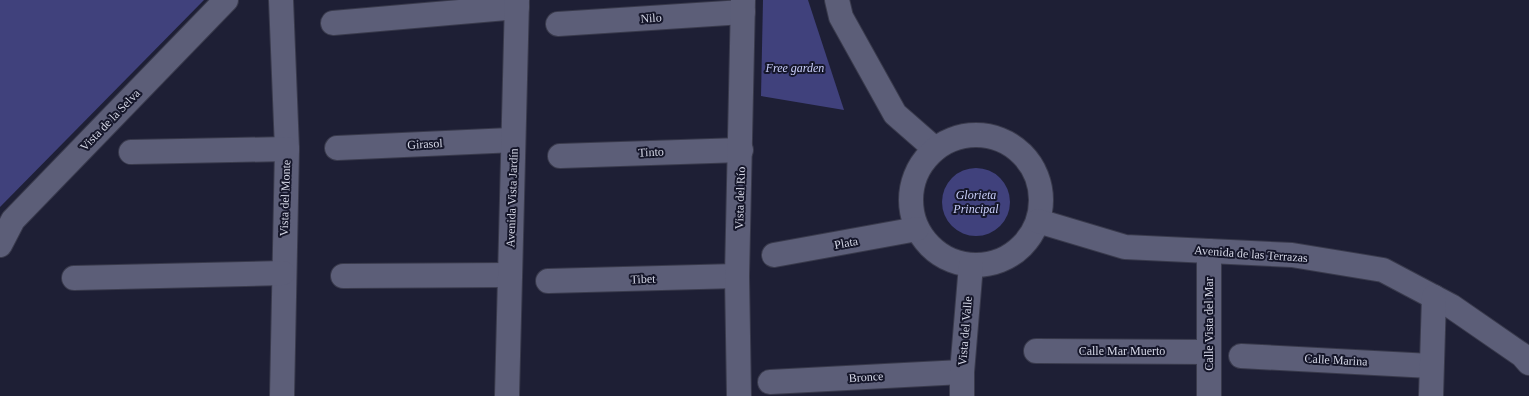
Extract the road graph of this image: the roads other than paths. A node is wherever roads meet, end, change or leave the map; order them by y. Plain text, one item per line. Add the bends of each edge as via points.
1 (226, 0) edge
2 (281, 0) edge
3 (837, 0) edge
4 (517, 4) edge
5 (743, 6) edge
6 (333, 23) dead end
7 (558, 24) dead end
8 (513, 140) junction
9 (337, 148) dead end
10 (287, 149) junction
11 (935, 149) junction
12 (741, 150) junction
13 (131, 152) dead end
14 (560, 156) dead end
15 (1038, 221) junction
16 (917, 230) junction
17 (0, 245) edge
18 (1209, 251) junction
19 (774, 255) dead end
20 (971, 265) junction
21 (283, 273) junction
22 (509, 275) junction
23 (343, 276) dead end
24 (737, 276) junction
25 (74, 278) dead end
26 (548, 281) dead end
27 (1434, 297) junction
28 (1036, 351) dead end
29 (1209, 352) junction
30 (1241, 356) dead end
31 (1529, 363) edge
32 (1431, 366) junction
33 (962, 372) junction
34 (770, 382) dead end
35 (282, 396) edge
36 (506, 396) edge
37 (739, 396) edge
38 (962, 396) edge
39 (1208, 396) edge
40 (1431, 396) edge

1 - 17 street, Vista de la Selva via 13,220
2 - 10 street, Vista del Monte
3 - 11 street via 841,17 896,114
4 - 6 street
4 - 8 street, Avenida Vista Jardín
5 - 7 street, Nilo
5 - 12 street, Vista del Río
8 - 9 street, Girasol
8 - 22 street, Avenida Vista Jardín
10 - 13 street
10 - 21 street, Vista del Monte
11 - 15 street via 953,139 974,135 995,137 1014,146 1029,161 1038,180 1042,200
11 - 16 street via 920,166 912,186 911,208
12 - 14 street, Tinto
12 - 24 street, Vista del Río
15 - 18 street, Avenida de las Terrazas via 1125,246
15 - 20 street via 1028,240 1012,254 992,263
16 - 19 street, Plata
16 - 20 street via 930,247 949,260
18 - 27 street, Avenida de las Terrazas via 1292,254 1383,270
18 - 29 street, Calle Vista del Mar
20 - 33 street, Vista del Valle
21 - 25 street
21 - 35 street, Vista del Monte
22 - 23 street
22 - 36 street, Avenida Vista Jardín
24 - 26 street, Tibet
24 - 37 street, Vista del Río
27 - 31 street, Avenida de las Terrazas
27 - 32 street
28 - 29 street, Calle Mar Muerto
29 - 39 street, Calle Vista del Mar
30 - 32 street, Calle Marina
32 - 40 street
33 - 34 street, Bronce
33 - 38 street, Vista del Valle

